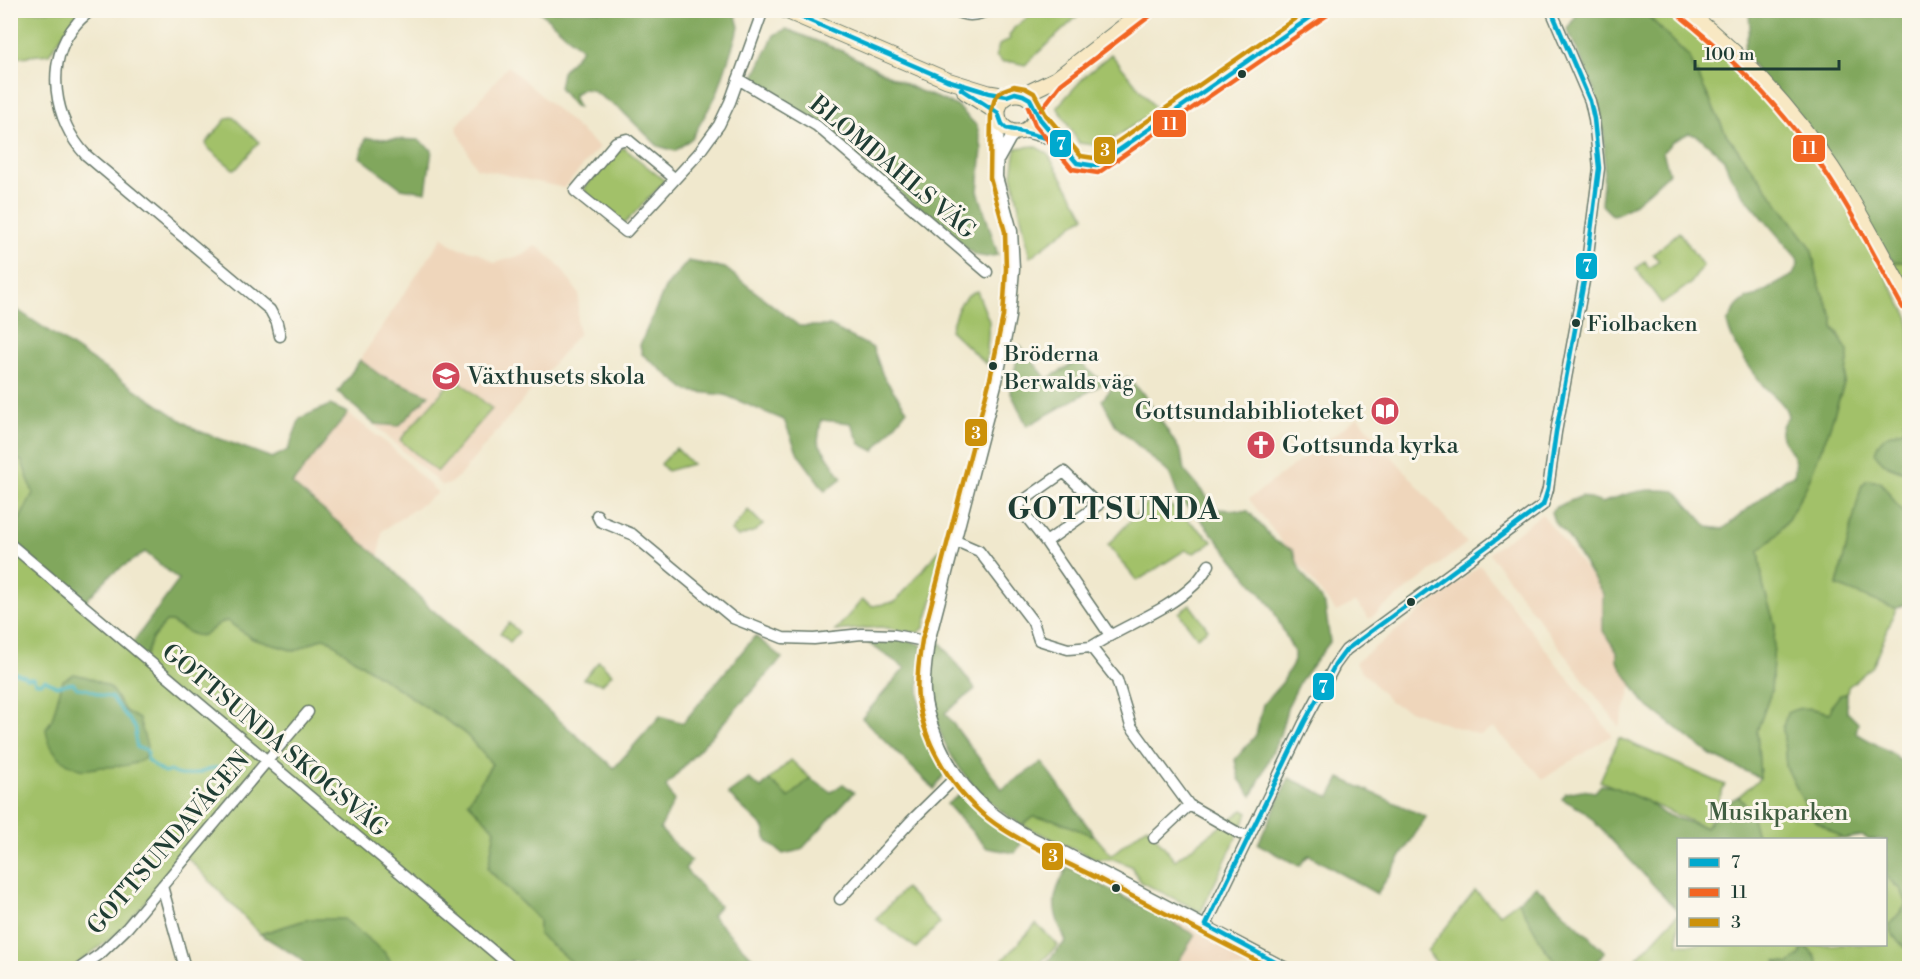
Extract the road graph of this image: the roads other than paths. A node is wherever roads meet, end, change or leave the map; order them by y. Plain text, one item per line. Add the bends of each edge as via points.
1 (91, 10) edge
2 (763, 10) edge
3 (784, 10) edge
4 (953, 10) edge
5 (989, 10) edge
6 (1145, 10) edge
7 (1322, 10) edge
8 (1551, 10) edge
9 (1685, 10) edge
10 (1307, 14) edge
11 (738, 79) junction
12 (947, 81) junction
13 (1007, 96) junction
14 (1031, 104) junction
15 (998, 116) junction
16 (1020, 131) junction
17 (1058, 141) junction
18 (997, 162) junction
19 (674, 178) junction
20 (987, 272) dead end
21 (1910, 304) edge
22 (280, 336) dead end
23 (597, 515) dead end
24 (956, 541) junction
25 (1046, 542) junction
26 (10, 544) edge
27 (1209, 565) dead end
28 (1110, 635) junction
29 (929, 642) junction
30 (1092, 647) junction
31 (308, 712) dead end
32 (266, 761) junction
33 (957, 776) junction
34 (1189, 805) junction
35 (1250, 835) junction
36 (1154, 838) dead end
37 (162, 886) junction
38 (840, 899) dead end
39 (1206, 925) junction
40 (80, 969) edge
41 (185, 969) edge
42 (513, 969) edge
43 (1286, 969) edge

1 - 22 street via 67,38 57,72 61,114 75,143 270,309
2 - 11 street
3 - 12 street
4 - 5 street via 962,15 980,15
6 - 14 street via 1056,79
7 - 10 street
8 - 35 street via 1590,101 1599,168 1586,270 1543,505 1346,650 1304,723
9 - 21 street via 1740,56 1800,123 1833,169
10 - 17 street via 1096,166 1077,163
11 - 19 street via 719,125
11 - 20 street, BLOMDAHLS VÄG via 817,126
12 - 13 street
12 - 15 street
13 - 14 street via 1015,93
13 - 15 street via 1001,102
14 - 16 street via 1031,125
14 - 17 street
15 - 16 street via 1006,128
15 - 18 street
16 - 17 street
16 - 18 street via 1010,139
18 - 24 street via 997,177 1012,231 1010,317 998,381
19 - 19 street via 626,232 574,191 616,142 627,139
23 - 29 street via 600,521 632,534 733,618 783,638 862,634
24 - 29 street
24 - 30 street via 979,550 1033,622 1039,640 1068,649
25 - 25 street via 1017,505 1064,472 1098,505
25 - 28 street
26 - 32 street, GOTTSUNDA SKOGSVÄG
27 - 28 street via 1196,583 1176,598
28 - 30 street
29 - 33 street via 925,674 928,710 946,761
30 - 34 street via 1117,680 1131,726
31 - 32 street, GOTTSUNDAVÄGEN
32 - 37 street, GOTTSUNDAVÄGEN
32 - 42 street, GOTTSUNDA SKOGSVÄG
33 - 38 street
33 - 39 street via 979,801 1029,837
34 - 35 street via 1240,834
34 - 36 street
35 - 39 street
37 - 40 street, GOTTSUNDAVÄGEN via 100,954
37 - 41 street
39 - 43 street

